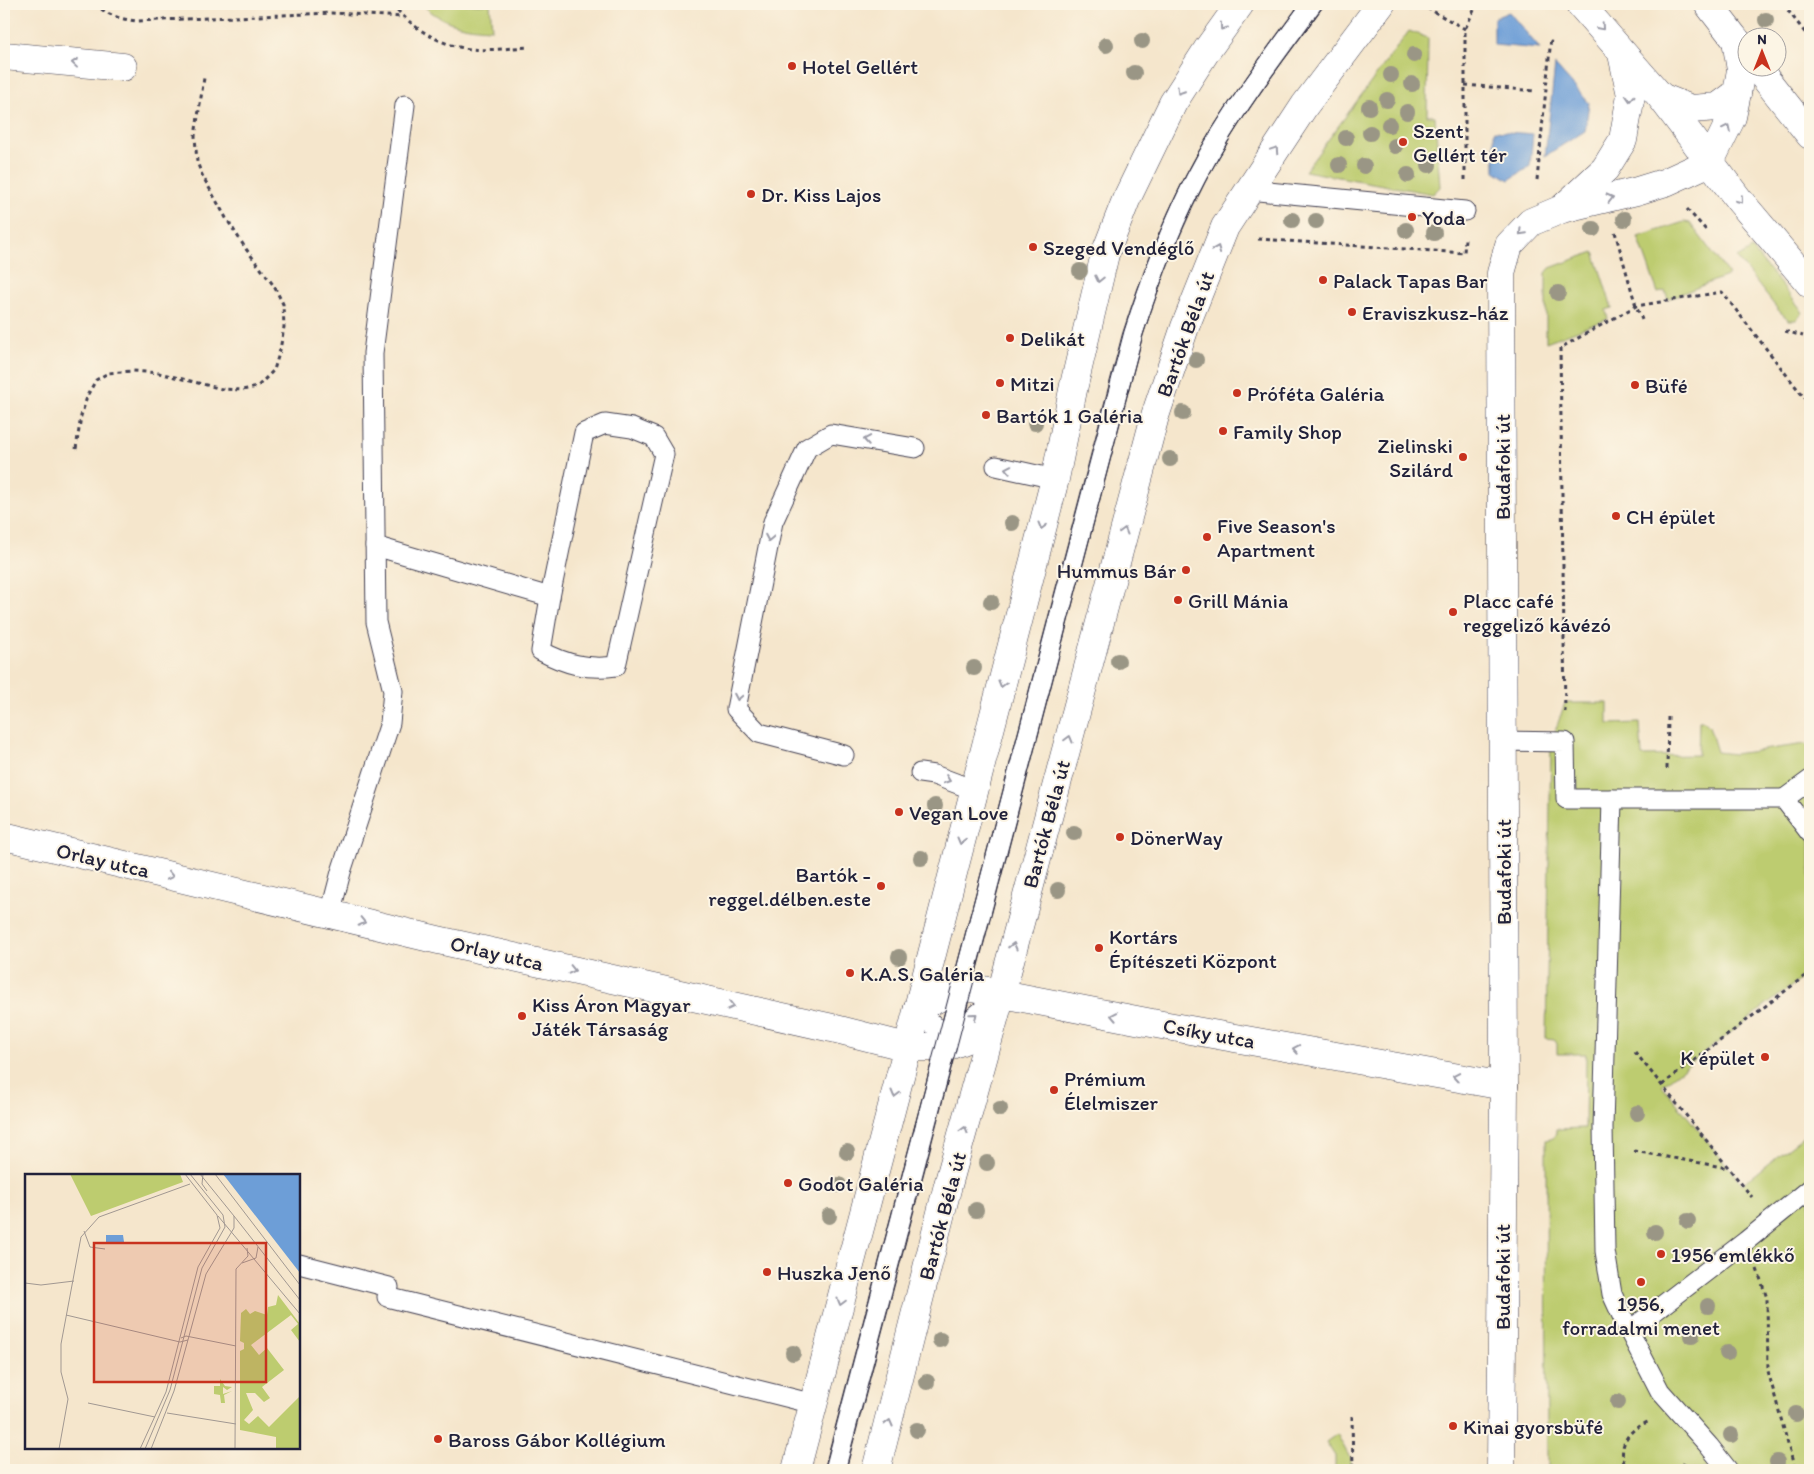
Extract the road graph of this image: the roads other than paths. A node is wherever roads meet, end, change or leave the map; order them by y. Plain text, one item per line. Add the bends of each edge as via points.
1 (1240, 4) edge
2 (1312, 4) edge
3 (1381, 4) edge
4 (1580, 4) edge
5 (1708, 4) edge
6 (1736, 39) edge
7 (1621, 51) junction
8 (4, 56) edge
9 (123, 67) dead end
10 (1740, 78) edge
11 (1765, 78) edge
12 (1737, 93) junction
13 (1661, 97) junction
14 (404, 105) dead end
15 (1810, 135) edge
16 (1710, 162) junction
17 (1248, 190) junction
18 (1562, 209) junction
19 (1465, 211) road end
20 (1810, 284) edge
21 (915, 448) dead end
22 (996, 466) dead end
23 (1055, 479) junction
24 (375, 546) junction
25 (550, 597) junction
26 (1502, 741) junction
27 (844, 756) dead end
28 (920, 773) dead end
29 (1810, 780) edge
30 (974, 790) junction
31 (1612, 799) junction
32 (1784, 799) junction
33 (1810, 833) edge
34 (4, 836) edge
35 (330, 914) junction
36 (961, 986) junction
37 (1001, 994) junction
38 (918, 1008) junction
39 (990, 1030) junction
40 (946, 1043) junction
41 (907, 1047) junction
42 (1504, 1086) junction
43 (1810, 1189) edge
44 (300, 1264) edge
45 (1629, 1331) junction
46 (814, 1404) junction
47 (796, 1470) edge
48 (835, 1470) edge
49 (876, 1470) edge
50 (1501, 1470) edge
51 (1728, 1470) edge

1 -> 23 street via 1173,103 1126,200 1105,254
2 - 36 lane, Bartók Béla út via 1209,153 1181,208 1153,275 1132,336
17 -> 3 street
4 -> 7 street
5 - 6 street
7 - 13 street
7 -> 18 street via 1632,95 1623,140 1605,169
9 -> 8 street
10 - 12 street
11 - 15 street
12 - 13 street via 1718,107 1690,109
16 -> 12 street via 1732,117
13 - 16 street
14 - 24 lane via 374,353
18 -> 16 street via 1666,182
16 -> 20 street
17 - 19 lane
37 -> 17 street, Bartók Béla út via 1154,416 1225,228
18 -> 26 street, Budafoki út via 1531,222 1509,245 1501,273
21 -> 27 lane via 831,434 807,448 772,522 736,709 758,733
23 -> 22 lane
23 -> 30 street
24 - 25 lane
24 - 35 lane via 376,622 393,691 390,723
25 - 25 lane via 541,651 578,666 616,666 664,454 654,437 632,428 605,424 584,433
26 - 31 lane via 1565,742 1566,799
26 - 42 street, Budafoki út
28 -> 30 lane
29 - 32 lane
30 -> 38 street
31 - 32 lane
31 - 45 lane via 1605,1015 1605,1251 1612,1294
32 - 33 lane
34 -> 35 street, Orlay utca
35 -> 41 street, Orlay utca
36 - 37 street, Csíky utca
36 - 38 street
36 - 40 lane, Bartók Béla út
37 - 39 street, Bartók Béla út
40 -> 37 lane
42 -> 37 street, Csíky utca
38 - 40 lane
38 - 41 street
39 - 40 street, Orlay utca
49 -> 39 street, Bartók Béla út
40 - 41 street, Orlay utca
40 - 48 lane, Bartók Béla út
41 -> 46 street
42 - 50 street, Budafoki út
43 - 45 lane
44 - 46 lane via 389,1287 387,1297
45 - 51 lane via 1660,1391
46 - 47 street

